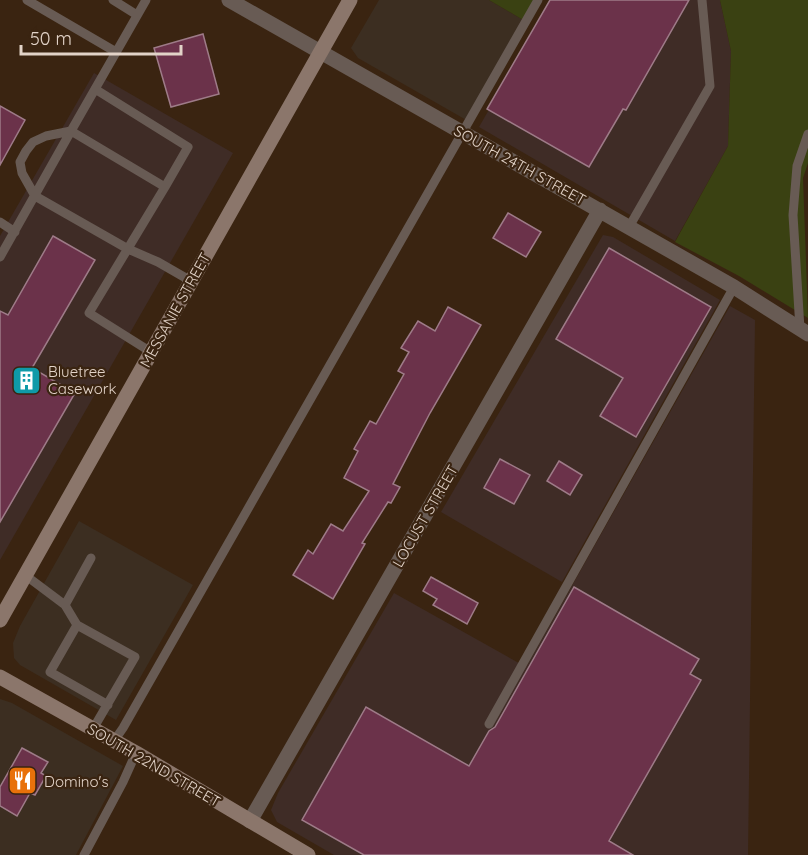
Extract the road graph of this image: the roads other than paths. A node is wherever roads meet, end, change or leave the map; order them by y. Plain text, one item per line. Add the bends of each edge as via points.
1 (27, 0) edge
2 (113, 0) edge
3 (146, 0) edge
4 (229, 0) edge
5 (350, 0) edge
6 (538, 0) edge
7 (702, 0) edge
8 (137, 15) junction
9 (116, 52) junction
10 (320, 53) junction
11 (95, 90) junction
12 (71, 131) junction
13 (462, 133) junction
14 (808, 134) edge
15 (165, 187) junction
16 (35, 196) junction
17 (600, 210) junction
18 (0, 222) edge
19 (629, 227) junction
20 (15, 232) junction
21 (128, 249) junction
22 (0, 257) edge
23 (191, 281) junction
24 (734, 287) junction
25 (804, 331) edge
26 (151, 352) junction
27 (91, 558) dead end
28 (25, 575) junction
29 (65, 605) junction
30 (0, 620) edge
31 (77, 625) junction
32 (0, 677) edge
33 (108, 705) junction
34 (489, 724) dead end
35 (93, 729) junction
36 (114, 741) junction
37 (136, 753) junction
38 (250, 822) junction
39 (84, 855) edge
40 (308, 855) edge

1 - 9 lane
2 - 8 lane
3 - 8 lane
4 - 10 street, SOUTH 24TH STREET
5 - 10 street, MESSANIE STREET
6 - 13 lane
7 - 19 lane via 710,86
8 - 9 lane
9 - 11 lane
10 - 13 street, SOUTH 24TH STREET
10 - 23 street, MESSANIE STREET
11 - 12 lane
11 - 15 lane via 188,147
12 - 15 lane
12 - 16 lane
12 - 16 lane via 46,136 26,151 20,162 22,173
13 - 17 street, SOUTH 24TH STREET
13 - 36 lane
14 - 25 lane via 797,166 794,216
15 - 21 lane
16 - 20 lane
16 - 21 lane
17 - 19 street, SOUTH 24TH STREET
17 - 38 street, LOCUST STREET
18 - 20 lane
19 - 24 street, SOUTH 24TH STREET
20 - 22 lane
21 - 23 lane
21 - 26 lane via 89,313
23 - 26 street, MESSANIE STREET
24 - 25 street, SOUTH 24TH STREET
24 - 34 lane
26 - 28 street, MESSANIE STREET
27 - 29 lane
28 - 29 lane
28 - 30 street, MESSANIE STREET
29 - 31 lane
31 - 33 lane via 50,672
31 - 33 lane via 135,657
32 - 35 street, SOUTH 22ND STREET
33 - 35 lane
35 - 36 street, SOUTH 22ND STREET
36 - 37 street, SOUTH 22ND STREET
37 - 38 street, SOUTH 22ND STREET
37 - 39 lane
38 - 40 street, SOUTH 22ND STREET

